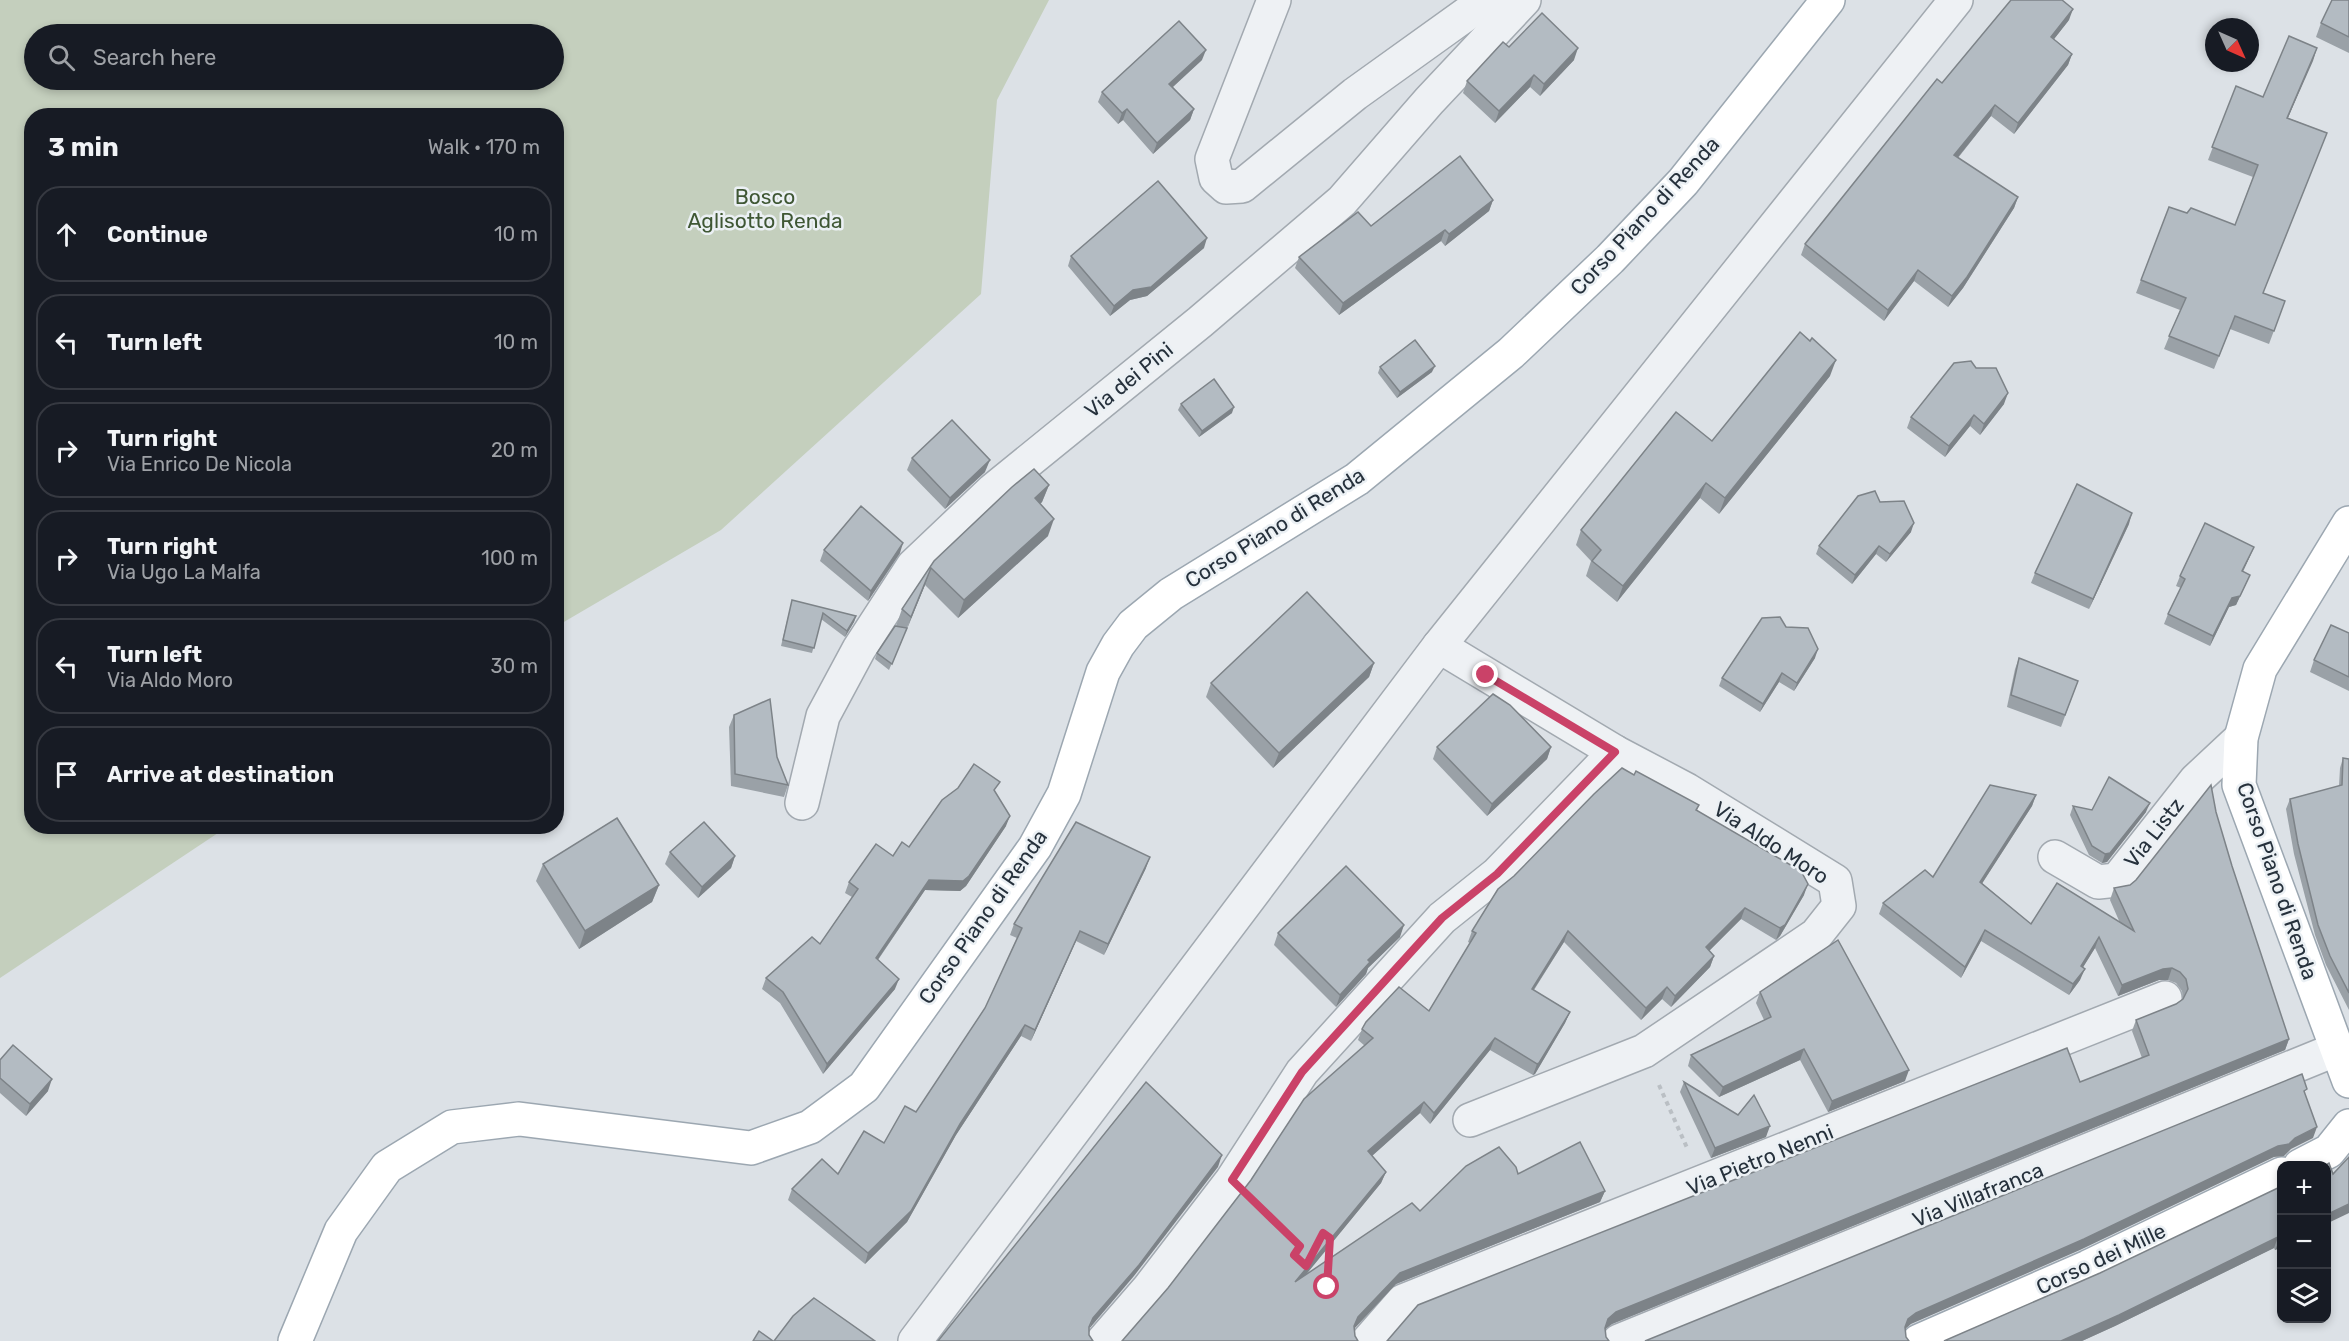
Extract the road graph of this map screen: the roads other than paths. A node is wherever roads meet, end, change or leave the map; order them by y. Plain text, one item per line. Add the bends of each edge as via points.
1 (1274, 0) edge
2 (1486, 0) edge
3 (1524, 0) edge
4 (1828, 0) edge
5 (1956, 1) edge
6 (2349, 523) edge
7 (1439, 646) junction
8 (2241, 738) junction
9 (1615, 752) junction
10 (802, 803) dead end
11 (2055, 857) dead end
12 (2165, 998) dead end
13 (2337, 1049) junction
14 (2349, 1081) edge
15 (1470, 1120) dead end
16 (2349, 1126) edge
17 (2310, 1161) edge
18 (2277, 1176) edge
19 (1381, 1336) edge
20 (296, 1341) edge
21 (915, 1341) edge
22 (1103, 1341) edge
23 (1619, 1341) edge
24 (1919, 1341) edge

1 - 2 street via 1212,159 1216,178 1226,187 1242,186 1356,94
3 - 10 street, Via dei Pini via 1342,201 993,490 913,566 859,649 823,716
4 - 20 main road, Corso Piano di Renda via 1683,182 1610,260 1511,353 1357,478 1171,594 1133,625 1103,672 1064,794 1035,847 864,1087 810,1127 751,1149 519,1119 452,1126 387,1167 341,1231
5 - 7 street
6 - 8 main road, Corso Piano di Renda via 2260,669
7 - 9 street, Via Aldo Moro
7 - 21 street
8 - 11 street, Via Listz via 2196,780 2117,880 2098,882
8 - 13 main road, Corso Piano di Renda via 2239,785
9 - 15 street, Via Aldo Moro via 1687,790 1835,881 1839,906 1816,934 1644,1052
9 - 22 street via 1497,874 1442,918 1302,1072 1232,1180
12 - 19 street, Via Pietro Nenni via 1403,1301
13 - 14 main road, Corso Piano di Renda
13 - 23 street, Via Villafranca
16 - 17 main road via 2329,1151
18 - 24 main road, Corso dei Mille via 2088,1267

